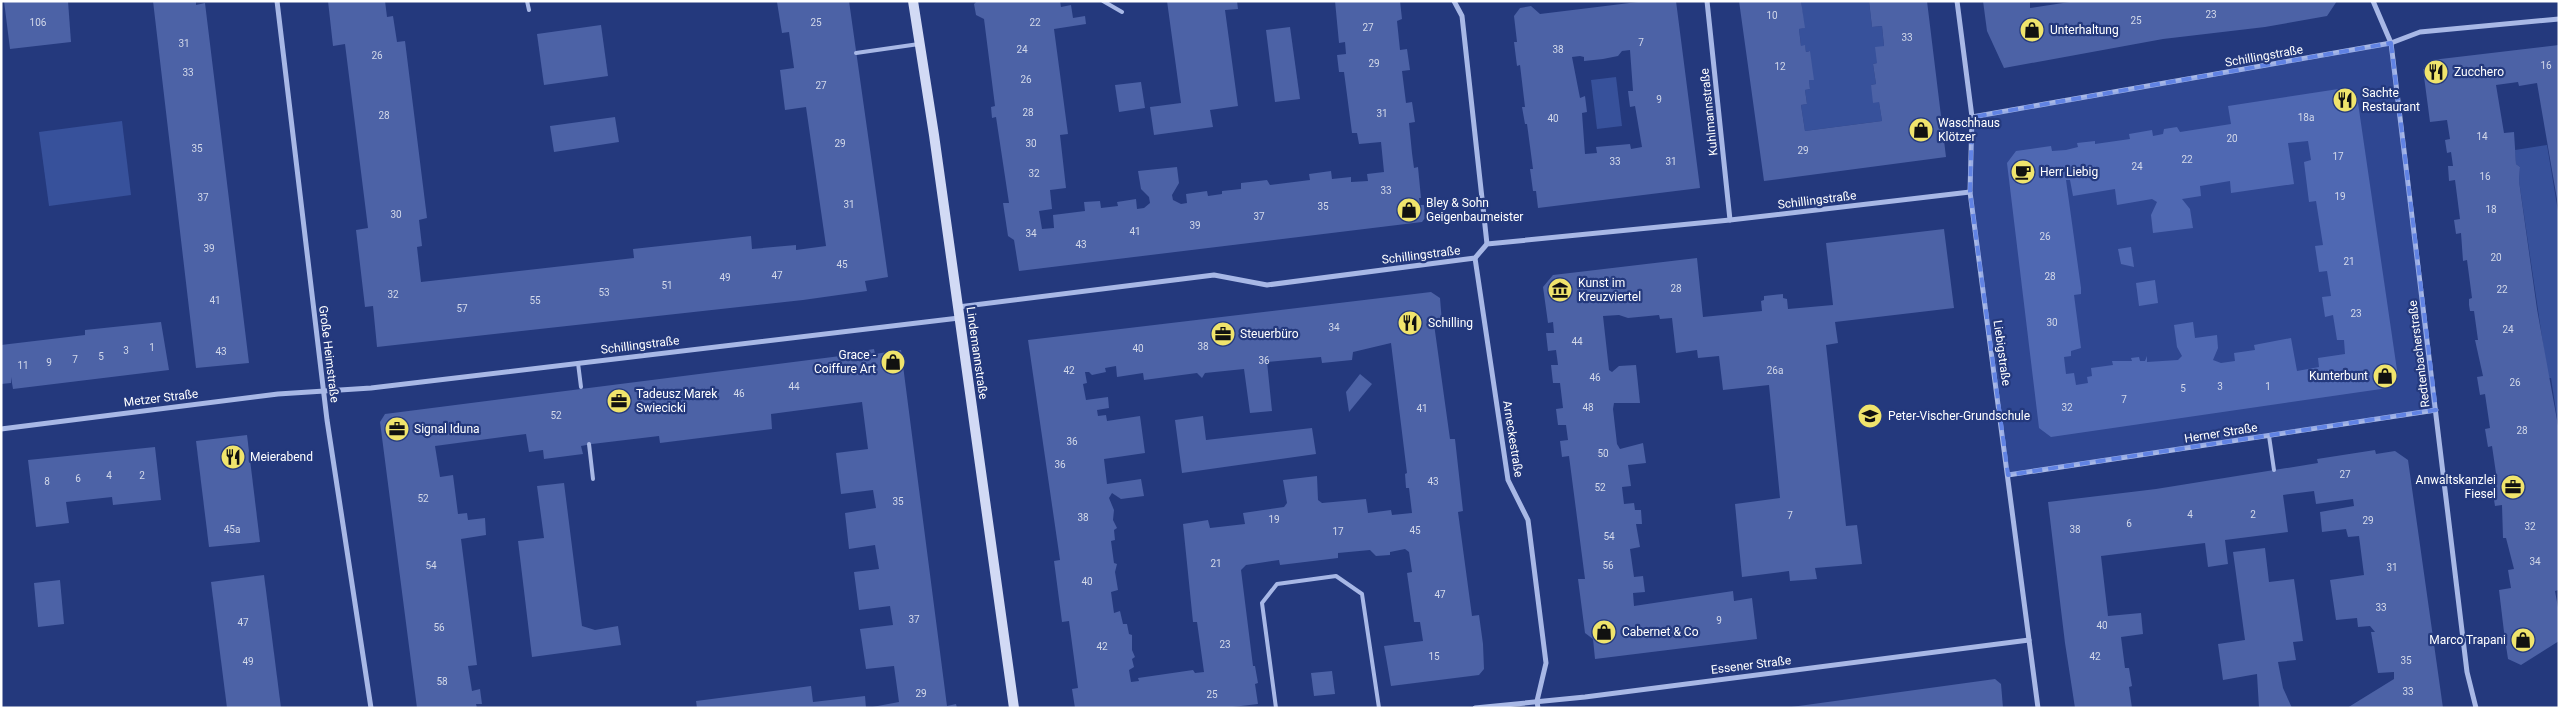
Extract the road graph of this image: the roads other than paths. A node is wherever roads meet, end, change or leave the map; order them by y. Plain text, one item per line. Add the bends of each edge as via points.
1 (277, 1) edge
2 (527, 1) edge
3 (913, 1) edge
4 (1103, 1) edge
5 (1454, 1) edge
6 (1707, 1) edge
7 (1957, 1) edge
8 (2373, 1) edge
9 (529, 10) dead end
10 (1122, 12) dead end
11 (2559, 18) edge
12 (2392, 43) junction
13 (919, 44) junction
14 (856, 53) dead end
15 (1972, 117) junction
16 (1970, 192) junction
17 (1730, 220) junction
18 (1487, 244) junction
19 (1475, 258) junction
20 (958, 307) junction
21 (960, 318) junction
22 (578, 363) junction
23 (581, 387) dead end
24 (324, 392) junction
25 (2436, 410) junction
26 (1, 429) edge
27 (2269, 436) junction
28 (589, 444) dead end
29 (2274, 470) dead end
30 (2008, 475) junction
31 (593, 479) dead end
32 (2029, 640) junction
33 (1537, 701) junction
34 (370, 708) edge
35 (1014, 708) edge
36 (1276, 708) edge
37 (1379, 708) edge
38 (1475, 708) edge
39 (1538, 708) edge
40 (2038, 708) edge
41 (2476, 708) edge

1 - 24 street, Große Heimstraße
2 - 9 lane
3 - 13 main road, Lindemannstraße
4 - 10 lane
5 - 18 street via 1462,16
6 - 17 street, Kuhlmannstraße
7 - 15 street, Liebigstraße
8 - 12 street, Redtenbacherstraße
11 - 12 street, Schillingstraße via 2420,32
12 - 15 street, Schillingstraße
12 - 25 street, Redtenbacherstraße
13 - 14 lane
13 - 20 main road, Lindemannstraße
15 - 16 street, Liebigstraße
16 - 17 street, Schillingstraße
16 - 30 street, Liebigstraße
17 - 18 street, Schillingstraße
18 - 19 street, Schillingstraße
19 - 20 street, Schillingstraße via 1267,285 1214,275
19 - 33 street, Arneckestraße via 1508,480 1528,520 1546,664
20 - 21 main road, Lindemannstraße
21 - 22 street, Schillingstraße
21 - 35 main road, Lindemannstraße
22 - 23 lane
22 - 24 street, Schillingstraße
24 - 26 street, Metzer Straße via 278,394
24 - 34 street, Große Heimstraße
25 - 27 street, Herner Straße
25 - 41 street, Redtenbacherstraße via 2467,672
27 - 29 lane
27 - 30 street, Herner Straße
28 - 31 lane
30 - 32 street, Liebigstraße
32 - 33 street, Essener Straße
32 - 40 street, Liebigstraße
33 - 38 street, Essener Straße
33 - 39 street, Arneckestraße
36 - 37 lane via 1262,603 1277,584 1336,576 1362,594

